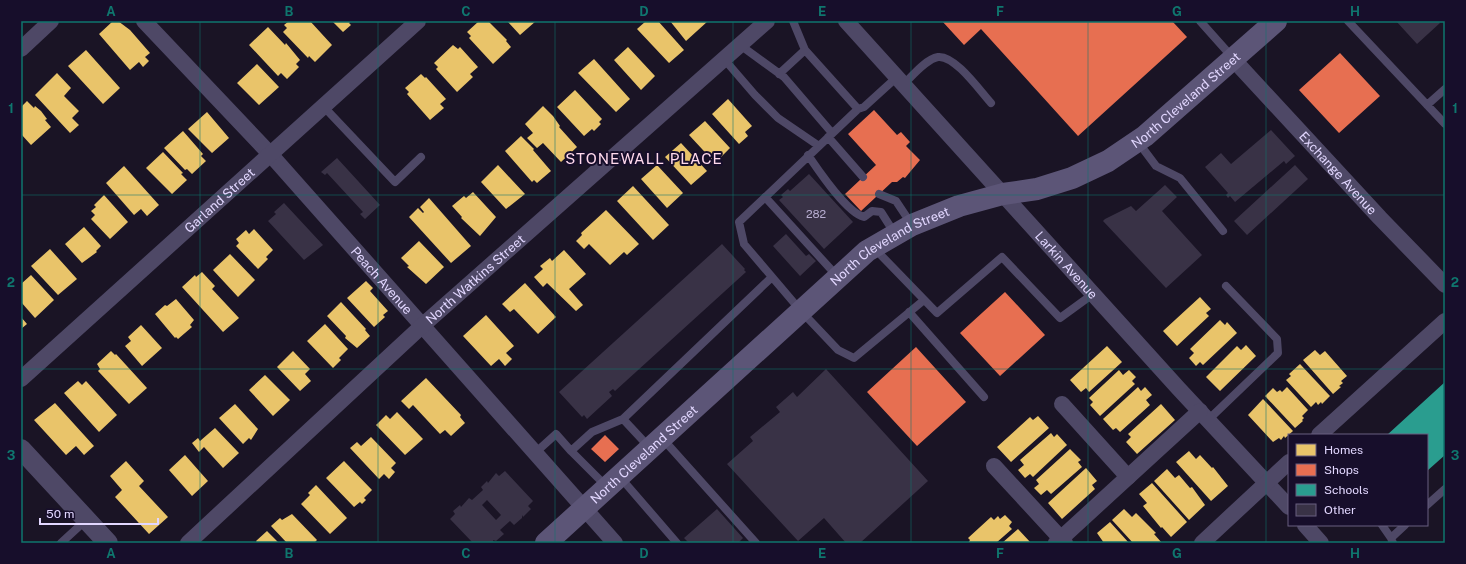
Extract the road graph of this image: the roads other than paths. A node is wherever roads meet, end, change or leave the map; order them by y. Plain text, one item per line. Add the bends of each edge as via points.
1 (51, 21) edge
2 (144, 21) edge
3 (418, 21) edge
4 (767, 21) edge
5 (793, 21) edge
6 (846, 21) edge
7 (1200, 21) edge
8 (1276, 21) edge
9 (1348, 21) edge
10 (740, 45) junction
11 (21, 49) edge
12 (805, 50) junction
13 (724, 59) junction
14 (1233, 59) junction
15 (779, 74) junction
16 (900, 80) junction
17 (1445, 89) edge
18 (991, 103) dead end
19 (1427, 105) junction
20 (324, 107) junction
21 (858, 109) junction
22 (1445, 124) edge
23 (830, 135) junction
24 (1137, 141) junction
25 (819, 146) junction
26 (271, 155) junction
27 (808, 156) junction
28 (421, 157) dead end
29 (863, 177) dead end
30 (879, 194) dead end
31 (1003, 194) junction
32 (765, 197) junction
33 (904, 230) junction
34 (1223, 231) dead end
35 (874, 247) junction
36 (772, 277) junction
37 (838, 277) junction
38 (1445, 285) edge
39 (1226, 286) dead end
40 (1093, 294) junction
41 (924, 300) junction
42 (801, 311) junction
43 (909, 312) junction
44 (1445, 321) edge
45 (423, 325) junction
46 (21, 379) edge
47 (984, 397) dead end
48 (1062, 404) dead end
49 (1204, 416) junction
50 (623, 419) junction
51 (1320, 434) edge
52 (656, 443) junction
53 (21, 449) edge
54 (571, 451) junction
55 (535, 453) junction
56 (1288, 463) edge
57 (994, 466) dead end
58 (1128, 477) junction
59 (613, 482) junction
60 (1267, 482) junction
61 (1445, 489) edge
62 (1428, 504) edge
63 (1288, 506) edge
64 (584, 508) junction
65 (86, 520) junction
66 (1306, 526) edge
67 (1383, 526) edge
68 (1404, 526) edge
69 (1392, 540) edge
70 (1061, 542) edge
71 (61, 543) edge
72 (108, 543) edge
73 (188, 543) edge
74 (546, 543) edge
75 (615, 543) edge
76 (677, 543) edge
77 (756, 543) edge
78 (1202, 543) edge
79 (1321, 543) edge

1 - 11 street
2 - 26 street, Peach Avenue
3 - 20 street, Garland Street
4 - 10 street, North Watkins Street
5 - 12 lane
6 - 16 street, Larkin Avenue
7 - 14 lane
8 - 14 main road, North Cleveland Street
9 - 19 lane
10 - 13 street, North Watkins Street
10 - 15 lane
12 - 15 lane
12 - 21 lane
13 - 25 lane via 778,118
13 - 45 street, North Watkins Street
14 - 24 main road, North Cleveland Street
14 - 38 street, Exchange Avenue
15 - 23 lane
16 - 18 lane via 938,57 952,60
16 - 21 lane via 864,108
16 - 31 street, Larkin Avenue
17 - 19 lane
19 - 22 lane
20 - 26 street, Garland Street
20 - 28 lane via 395,182
21 - 23 lane
23 - 25 lane
23 - 29 lane
24 - 31 main road, North Cleveland Street via 1108,161 1072,178 1037,190
24 - 34 lane via 1156,166 1180,178
25 - 27 lane
26 - 45 street, Peach Avenue
26 - 46 street, Garland Street
27 - 32 lane
27 - 33 lane via 856,215 864,217 872,211 881,212
30 - 33 lane via 896,200
31 - 33 main road, North Cleveland Street via 959,206
31 - 40 street, Larkin Avenue
32 - 36 lane via 739,222 744,244
32 - 37 lane
33 - 35 main road, North Cleveland Street
35 - 37 main road, North Cleveland Street
35 - 41 lane
36 - 42 lane
36 - 50 lane
37 - 42 main road, North Cleveland Street
39 - 49 lane via 1277,339 1278,353
40 - 41 lane via 1060,318 1002,257 937,313
40 - 49 street, Larkin Avenue
41 - 43 lane
42 - 43 lane via 838,350 854,358
42 - 52 main road, North Cleveland Street
43 - 47 lane
44 - 51 street
45 - 55 street, Peach Avenue
45 - 73 street, North Watkins Street
48 - 58 street
49 - 58 street
49 - 60 street, Larkin Avenue
50 - 52 lane
50 - 54 lane via 592,432
52 - 59 main road, North Cleveland Street
52 - 77 lane
53 - 65 street
54 - 55 lane via 556,434
54 - 59 lane
55 - 64 street, Peach Avenue
56 - 60 street
57 - 70 street
58 - 70 street
59 - 64 main road, North Cleveland Street
59 - 76 lane
60 - 63 street, Larkin Avenue
60 - 78 street
61 - 62 lane
64 - 74 main road, North Cleveland Street
64 - 75 street, Peach Avenue
65 - 71 lane
65 - 72 street
66 - 79 street
67 - 69 lane
68 - 69 lane

